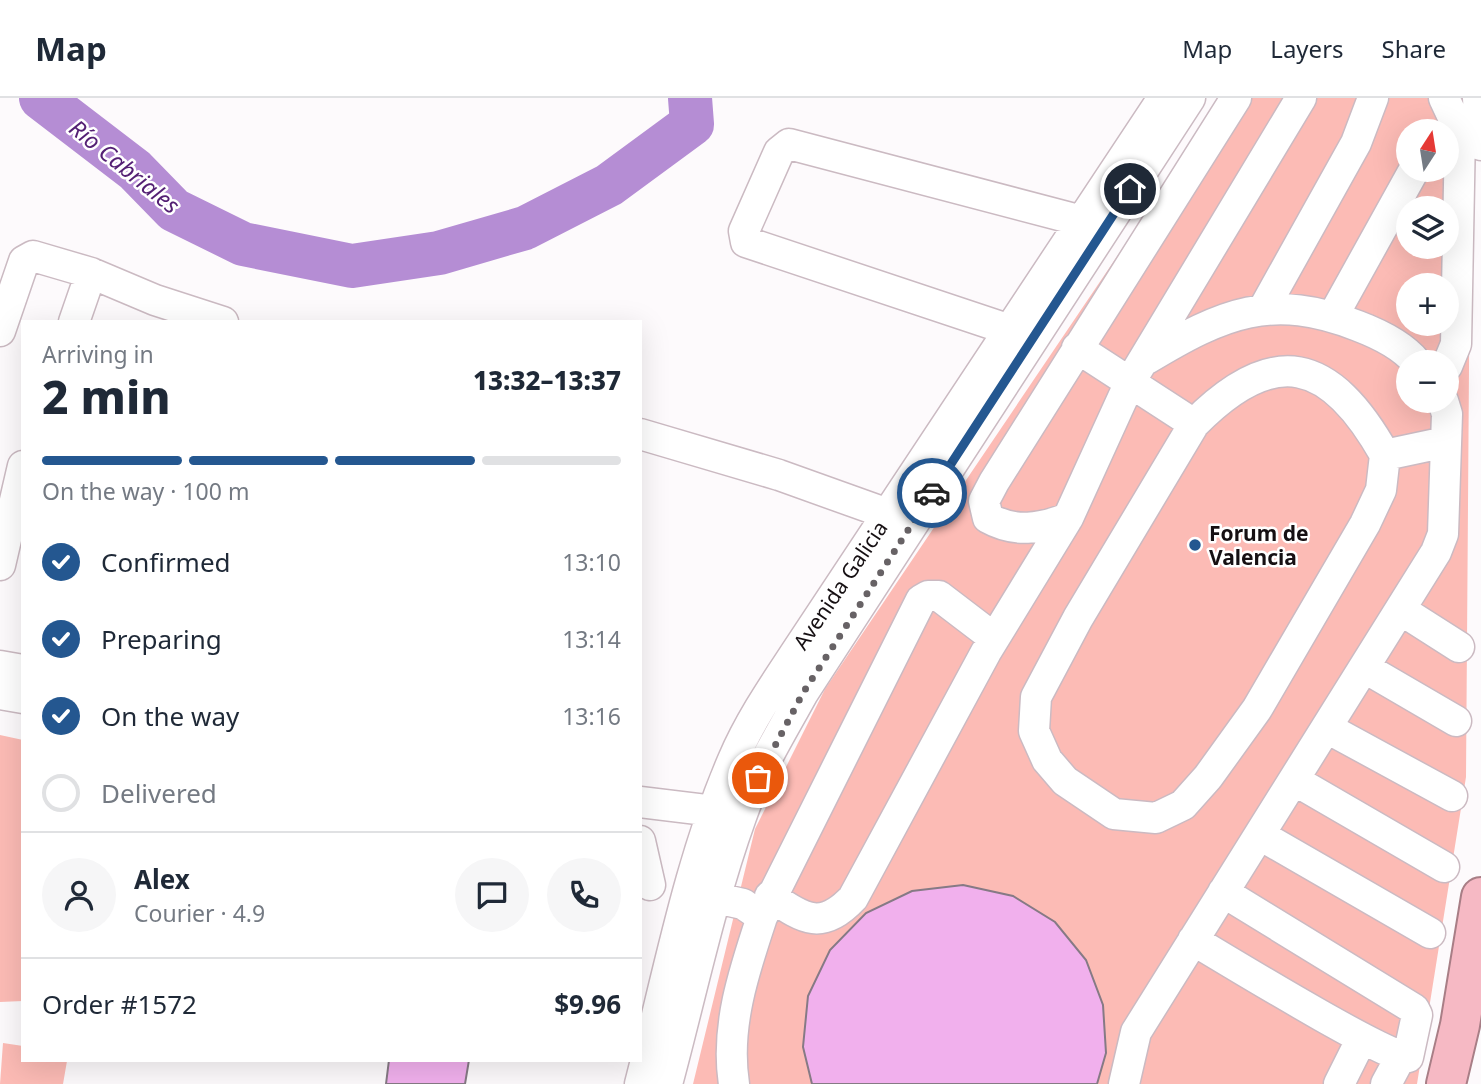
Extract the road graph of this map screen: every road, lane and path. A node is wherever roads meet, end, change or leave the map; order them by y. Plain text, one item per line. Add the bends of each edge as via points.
1 (1190, 98) edge
2 (1236, 98) edge
3 (1301, 98) edge
4 (1373, 98) edge
5 (1435, 98) edge
6 (1444, 98) edge
7 (1478, 98) edge
8 (1152, 102) edge
9 (1434, 119) edge
10 (1481, 145) edge
11 (1407, 182) edge
12 (1082, 221) junction
13 (91, 273) junction
14 (1264, 308) junction
15 (151, 311) edge
16 (1333, 316) junction
17 (75, 320) edge
18 (210, 320) edge
19 (0, 331) edge
20 (1018, 339) junction
21 (1402, 350) edge
22 (1454, 350) edge
23 (1070, 360) junction
24 (1137, 371) junction
25 (1447, 413) edge
26 (1194, 424) junction
27 (642, 435) edge
28 (1446, 442) junction
29 (1385, 454) junction
30 (21, 475) edge
31 (888, 514) junction
32 (1068, 518) junction
33 (0, 566) edge
34 (21, 570) edge
35 (1401, 610) junction
36 (994, 638) junction
37 (1459, 647) dead end
38 (0, 666) edge
39 (1365, 668) junction
40 (21, 670) edge
41 (0, 694) edge
42 (21, 698) edge
43 (1456, 721) dead end
44 (1327, 728) junction
45 (1294, 780) junction
46 (1452, 796) dead end
47 (642, 802) edge
48 (714, 811) junction
49 (1260, 835) junction
50 (642, 850) edge
51 (1444, 867) dead end
52 (650, 885) dead end
53 (1223, 892) junction
54 (1481, 897) edge
55 (716, 898) junction
56 (766, 906) junction
57 (1430, 933) dead end
58 (1193, 940) junction
59 (1362, 1038) junction
60 (1393, 1071) edge
61 (640, 1084) edge
62 (667, 1084) edge
63 (733, 1084) edge
64 (1124, 1084) edge
65 (1339, 1084) edge
66 (1446, 1084) edge

1 - 20 street, Avenida Galicia
2 - 23 street
3 - 24 street
4 - 14 street via 1356,143
5 - 9 street
6 - 22 street via 1460,132
7 - 10 street
8 - 12 street, Avenida Galicia
11 - 16 street
12 - 20 street, Avenida Galicia
12 - 20 street via 789,144 779,152 744,231 747,242
13 - 15 street
13 - 17 street
13 - 19 street via 43,257 24,261
14 - 16 street via 1298,307
14 - 24 street via 1197,329
15 - 18 street
16 - 21 street
20 - 23 street
20 - 31 street, Avenida Galicia
20 - 55 street, Avenida Galicia via 803,693 742,814
23 - 24 street
23 - 32 street via 984,501 988,519 1003,527 1046,527
24 - 26 street
24 - 32 street
25 - 28 street
26 - 29 street via 1245,381 1271,372 1307,372 1339,390
26 - 29 street via 1035,697 1034,731 1047,760 1065,781 1114,814 1156,818 1183,805 1208,777 1257,709 1365,524 1381,490
27 - 31 street via 779,475
28 - 29 street
28 - 35 street via 1443,534
30 - 33 street
31 - 48 street, Avenida Galicia via 764,701 734,758
32 - 36 street
33 - 34 street
35 - 37 street
35 - 39 street
36 - 56 street via 853,898 839,913 818,920
36 - 56 street via 939,596 921,600
38 - 40 street
39 - 43 street
39 - 44 street
41 - 42 street
44 - 45 street
44 - 46 street
45 - 49 street
45 - 51 street
47 - 48 street
48 - 61 street, Avenida Galicia
49 - 53 street
49 - 57 street
50 - 52 street
53 - 58 street
53 - 60 street via 1414,1009 1417,1016 1408,1057
54 - 66 highway
55 - 56 street
55 - 62 street, Avenida Galicia
56 - 63 street via 737,993 730,1061
58 - 59 street
58 - 64 street via 1136,1032
59 - 60 street
59 - 65 street

